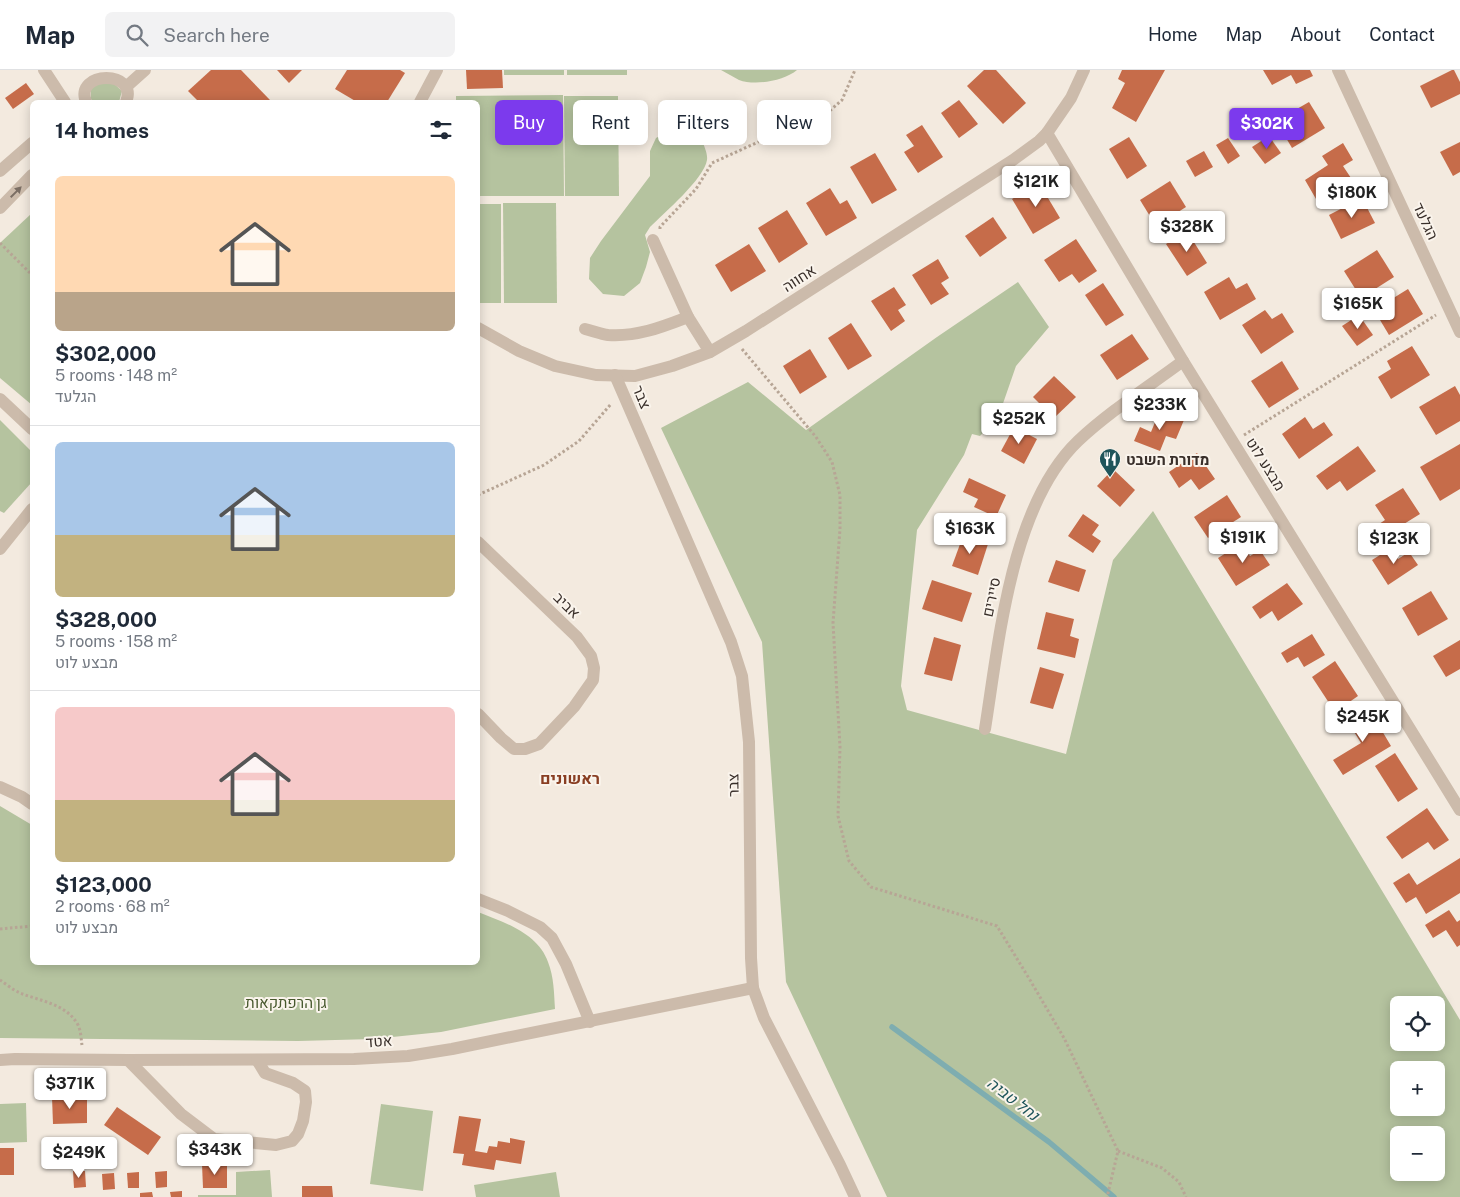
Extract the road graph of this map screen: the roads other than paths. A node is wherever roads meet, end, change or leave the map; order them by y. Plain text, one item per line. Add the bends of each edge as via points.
1 (44, 70) edge
2 (146, 70) edge
3 (437, 70) edge
4 (1084, 70) edge
5 (1338, 70) edge
6 (113, 72) edge
7 (126, 87) junction
8 (64, 100) edge
9 (83, 100) edge
10 (126, 100) edge
11 (421, 100) edge
12 (1046, 133) junction
13 (30, 145) edge
14 (0, 171) edge
15 (30, 178) edge
16 (0, 208) edge
17 (656, 237) road end
18 (688, 317) junction
19 (480, 329) edge
20 (586, 329) dead end
21 (1460, 332) edge
22 (710, 352) junction
23 (1184, 361) junction
24 (615, 376) junction
25 (0, 399) edge
26 (30, 427) edge
27 (30, 512) edge
28 (480, 544) edge
29 (0, 549) edge
30 (480, 716) edge
31 (985, 729) dead end
32 (0, 788) edge
33 (30, 803) edge
34 (1460, 810) edge
35 (480, 900) edge
36 (753, 988) junction
37 (590, 1022) junction
38 (0, 1060) edge
39 (128, 1060) junction
40 (257, 1060) junction
41 (855, 1197) edge

1 - 8 street
2 - 7 street
3 - 11 street
4 - 12 street, אחווה via 1071,98
5 - 21 street, הגלעד
6 - 7 street
6 - 9 street via 92,78
7 - 10 street
12 - 22 street, אחווה via 1013,160
12 - 23 street, מבצע לוט
13 - 14 street
16 -> 15 street
17 - 18 street
18 - 20 street via 634,335 607,335
18 - 22 street
19 - 24 street, אחווה via 555,366
22 - 24 street, אחווה via 635,376
23 - 31 street, סיירים via 1084,436 1051,474 1030,515 1013,570
23 - 34 street, מבצע לוט
24 - 36 street, צבר via 731,642 742,676 749,742
25 - 26 street
27 - 29 street
28 - 30 street, אביב via 576,637 590,656 594,668 593,680 539,744 514,749
32 - 33 street
35 - 37 street via 540,927 552,938
36 - 37 street, אטד
36 - 41 street, צבר via 764,1018
37 - 40 street, אטד via 408,1056 354,1060
38 - 39 street, אטד
39 - 40 street, אטד
39 - 40 street via 181,1114 214,1140 276,1145 292,1141 303,1121 305,1091 266,1073

